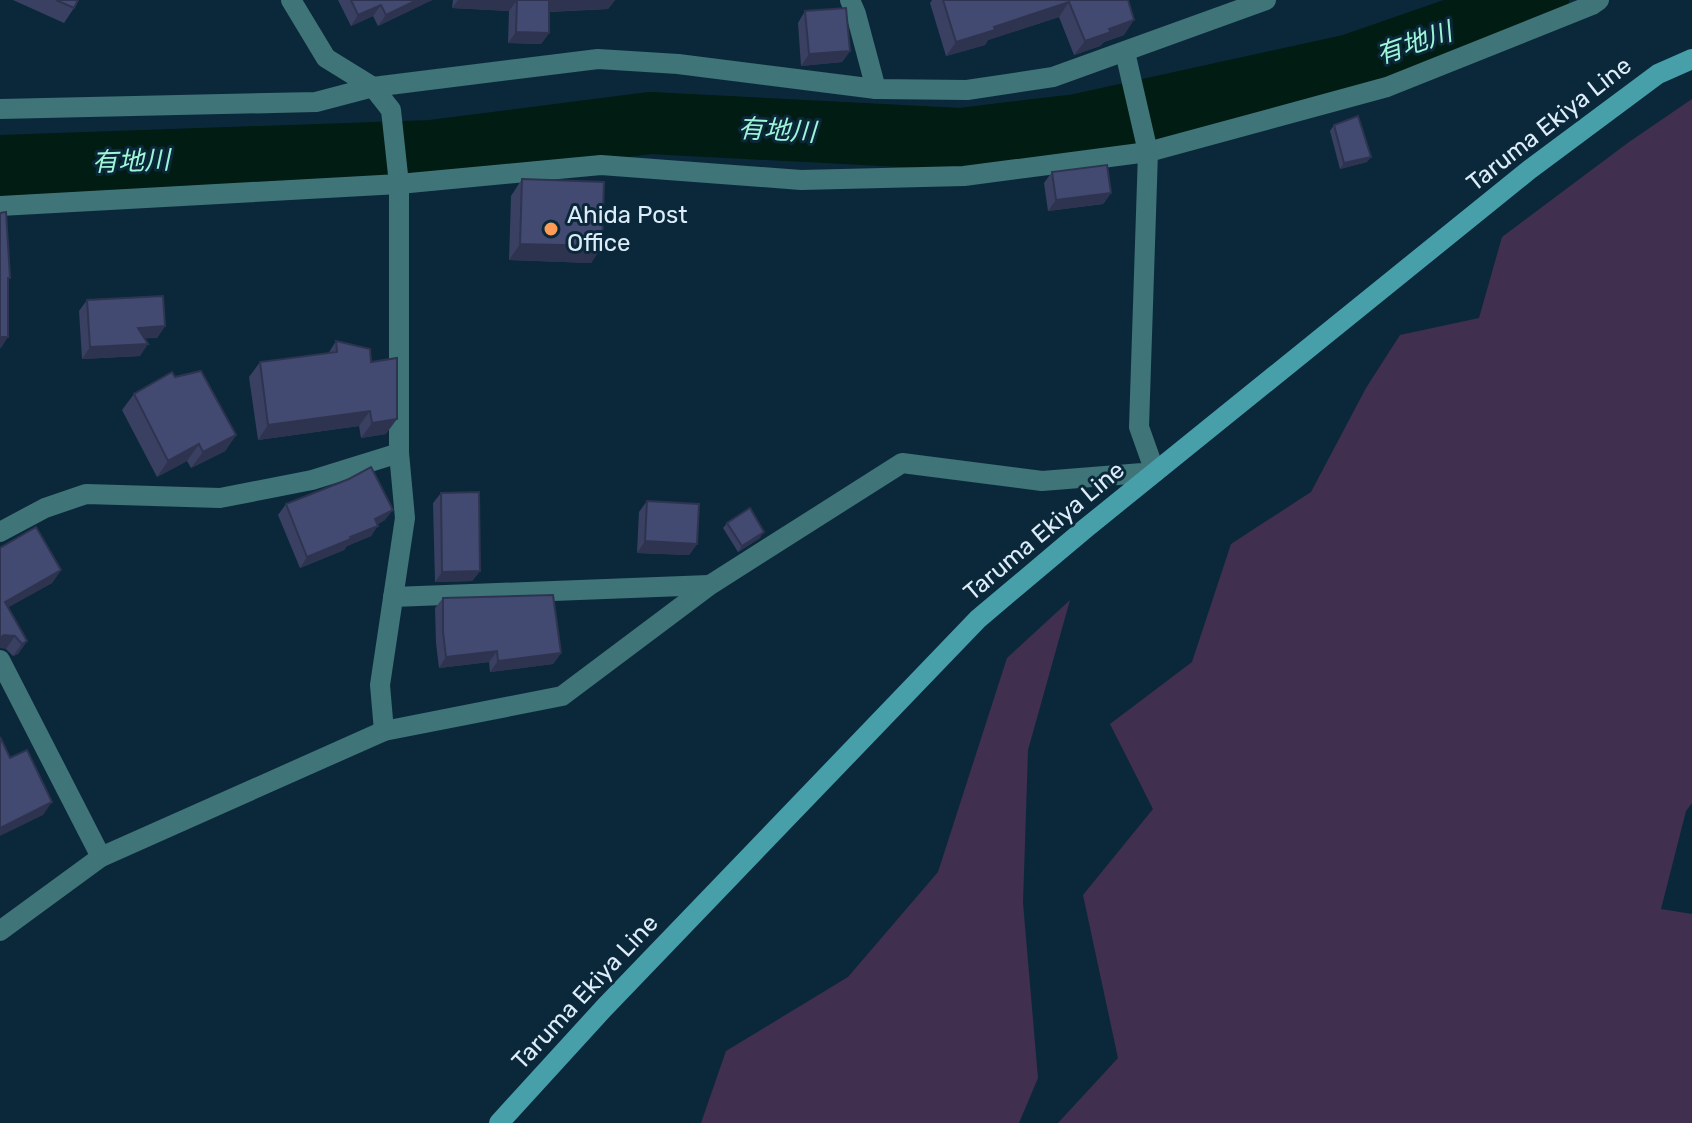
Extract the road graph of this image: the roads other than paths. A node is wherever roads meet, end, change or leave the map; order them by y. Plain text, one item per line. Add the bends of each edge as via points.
1 (291, 0) edge
2 (850, 0) edge
3 (1266, 0) edge
4 (1599, 0) edge
5 (1125, 52) junction
6 (1692, 59) edge
7 (373, 87) junction
8 (876, 89) junction
9 (0, 109) edge
10 (1148, 152) junction
11 (399, 184) junction
12 (0, 206) edge
13 (399, 453) junction
14 (1155, 472) junction
15 (0, 532) edge
16 (710, 585) junction
17 (393, 597) junction
18 (0, 660) edge
19 (384, 731) junction
20 (101, 857) junction
21 (0, 931) edge
22 (499, 1123) edge

1 - 7 street via 326,58
2 - 8 street
3 - 5 street
4 - 10 street via 1387,87
5 - 8 street via 1053,77 967,90
5 - 10 street
6 - 14 main road, Taruma Ekiya Line via 1658,74 1529,170
7 - 8 street via 598,59
7 - 9 street via 316,102
7 - 11 street via 391,110
10 - 11 street via 964,176 801,180 601,165
10 - 14 street via 1139,427
11 - 12 street
11 - 13 street
13 - 15 street via 312,480 220,498 86,494
13 - 17 street via 405,518
14 - 16 street via 1042,481 902,463
14 - 22 main road, Taruma Ekiya Line via 978,619
16 - 17 street
16 - 19 street via 562,696
17 - 19 street via 380,685
18 - 20 street
19 - 20 street
20 - 21 street

